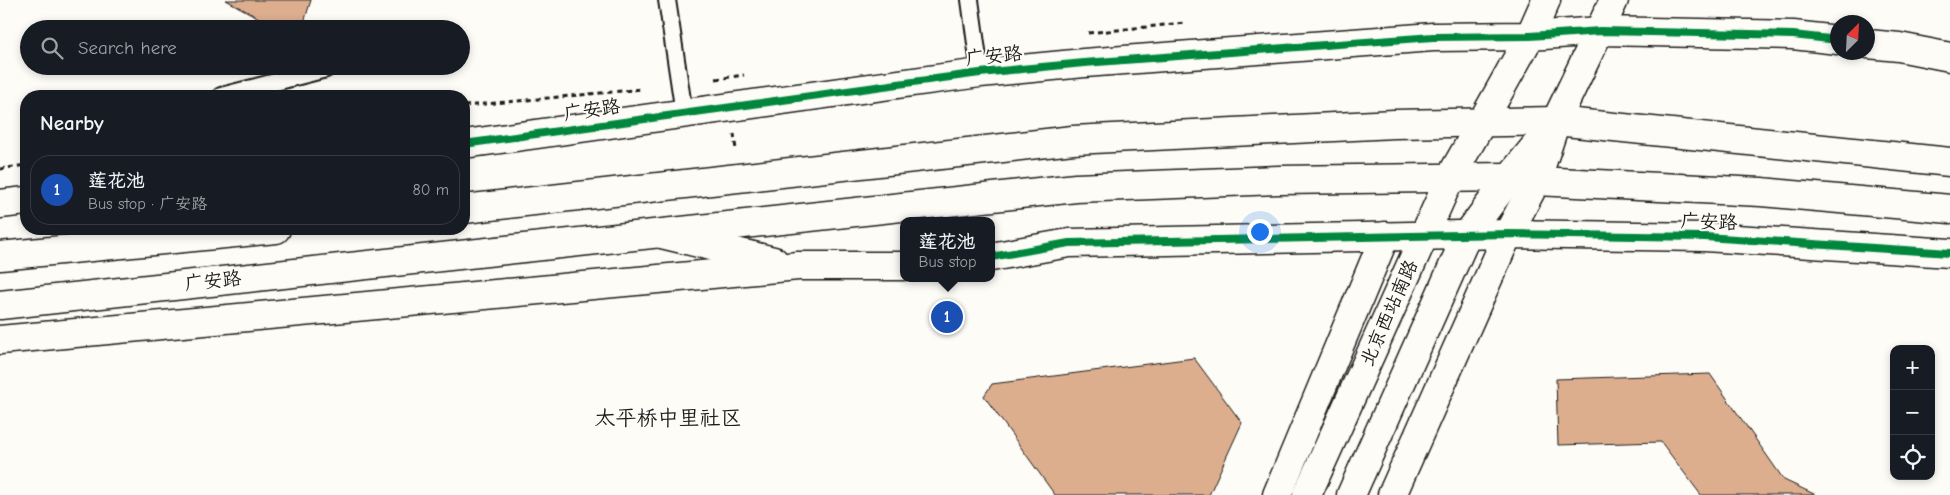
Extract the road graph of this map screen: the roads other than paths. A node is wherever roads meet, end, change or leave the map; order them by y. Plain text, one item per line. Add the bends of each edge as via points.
1 (666, 0) edge
2 (970, 0) edge
3 (1546, 0) edge
4 (1614, 0) edge
5 (1600, 31) junction
6 (1530, 36) junction
7 (1830, 39) edge
8 (1875, 45) edge
9 (1950, 57) edge
10 (980, 73) junction
11 (303, 75) edge
12 (244, 90) edge
13 (684, 114) junction
14 (1556, 121) junction
15 (1482, 122) junction
16 (470, 143) edge
17 (1950, 162) edge
18 (1510, 177) junction
19 (1450, 178) junction
20 (1536, 181) junction
21 (20, 202) edge
22 (0, 204) edge
23 (470, 208) edge
24 (1950, 209) edge
25 (656, 233) junction
26 (1508, 234) junction
27 (215, 235) edge
28 (1425, 235) junction
29 (1467, 235) junction
30 (1385, 236) junction
31 (1950, 253) edge
32 (0, 256) edge
33 (995, 256) edge
34 (798, 266) junction
35 (900, 266) edge
36 (0, 305) edge
37 (0, 340) edge
38 (1277, 495) edge
39 (1307, 495) edge
40 (1350, 495) edge
41 (1392, 495) edge

1 - 13 lane
2 - 10 lane
3 - 6 main road, 北京西站南路
4 - 5 main road, 北京西站南路
5 - 6 main road, 广安路
5 - 7 main road via 1793,35
5 - 14 main road, 北京西站南路
6 - 10 main road, 广安路 via 1433,37
6 - 15 main road, 北京西站南路
8 - 9 main road
10 - 13 main road, 广安路
11 - 12 lane
13 - 16 main road, 广安路
14 - 15 main road
14 - 17 main road
14 - 18 main road, 北京西站南路
14 - 20 main road, 北京西站南路
15 - 19 main road, 北京西站南路
15 - 23 main road via 1073,140
18 - 19 main road, 广安路
18 - 20 main road, 广安路
18 - 29 main road, 北京西站南路
19 - 25 main road, 广安路 via 1279,180 1076,188
19 - 28 main road, 北京西站南路
20 - 24 main road, 广安路 via 1761,192
20 - 26 main road, 北京西站南路
21 - 22 main road
25 - 34 main road
25 - 36 main road, 广安路
26 - 29 main road, 广安路
26 - 31 main road, 广安路 via 1704,238
26 - 41 main road, 北京西站南路
27 - 32 main road
28 - 29 main road, 广安路
28 - 30 main road
28 - 39 main road, 北京西站南路
29 - 40 main road, 北京西站南路
30 - 33 main road via 1069,243
30 - 38 main road, 北京西站南路
34 - 35 main road, 广安路
34 - 37 main road, 广安路

